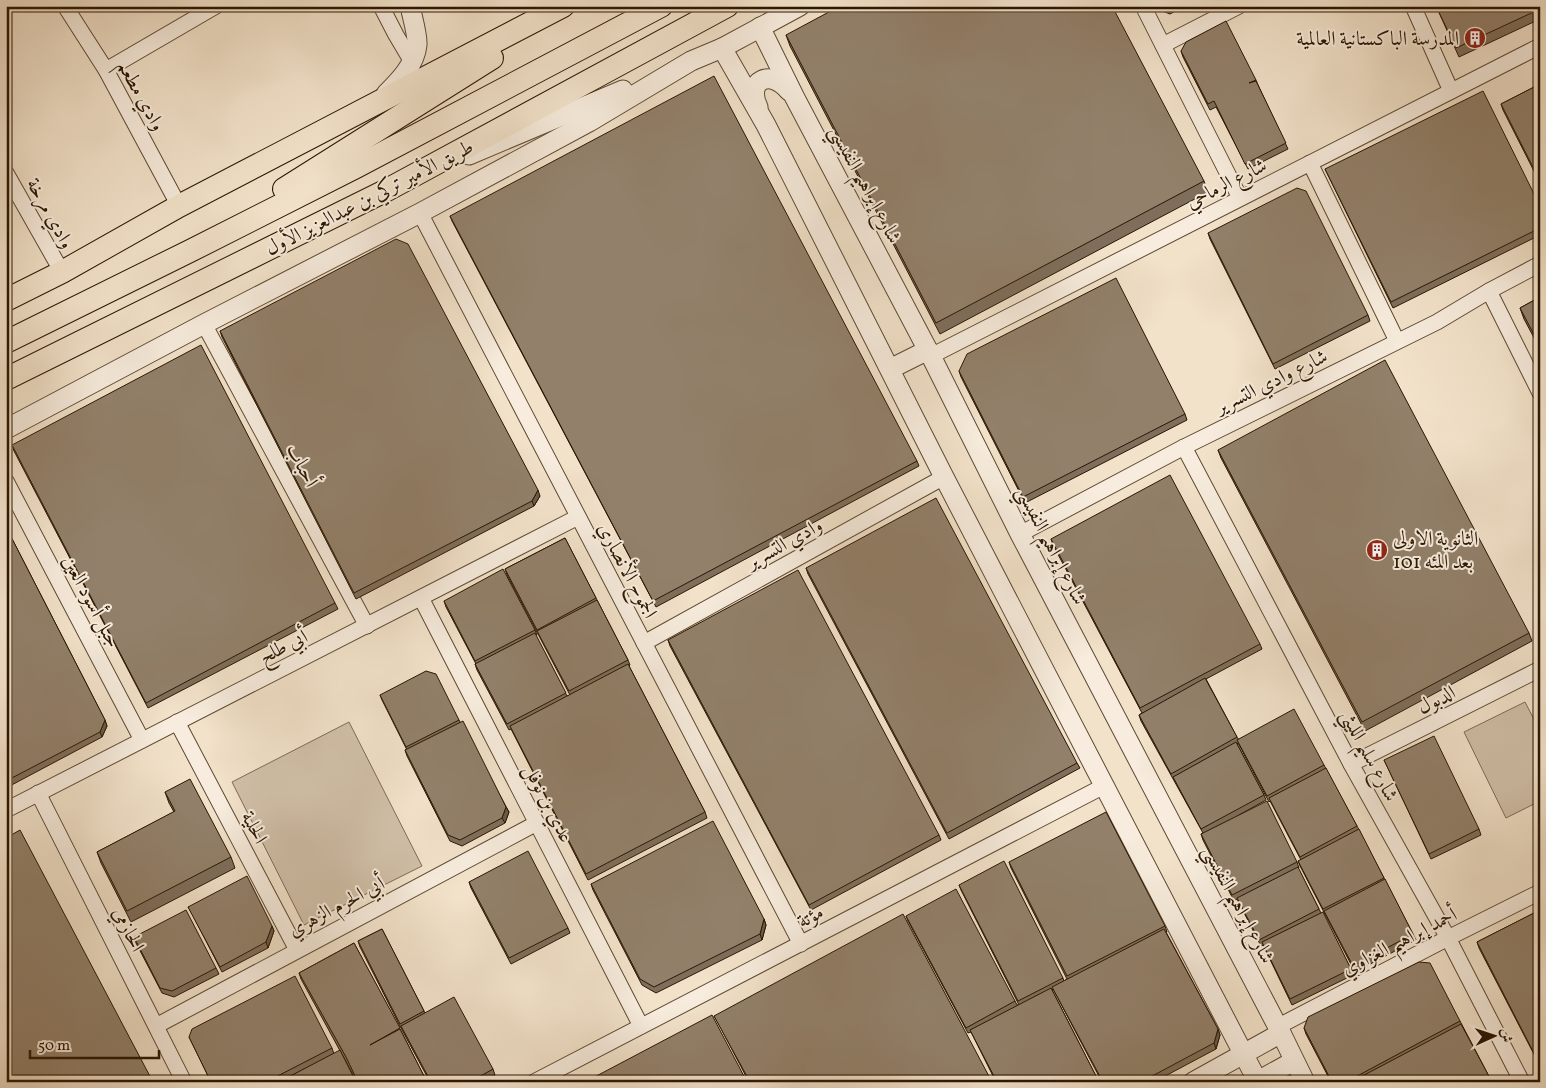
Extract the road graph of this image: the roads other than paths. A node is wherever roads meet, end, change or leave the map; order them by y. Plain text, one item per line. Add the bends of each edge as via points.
1 (65, 6) edge
2 (216, 6) edge
3 (381, 6) edge
4 (410, 6) edge
5 (564, 6) edge
6 (575, 6) edge
7 (661, 6) edge
8 (727, 6) edge
9 (800, 6) edge
10 (1143, 6) edge
11 (1239, 6) edge
12 (1412, 6) edge
13 (760, 27) junction
14 (1163, 46) junction
15 (1540, 46) edge
16 (722, 48) junction
17 (691, 61) junction
18 (412, 62) junction
19 (106, 70) junction
20 (1451, 91) junction
21 (795, 98) junction
22 (378, 103) junction
23 (766, 125) junction
24 (1310, 163) junction
25 (6, 174) edge
26 (385, 191) junction
27 (1240, 198) junction
28 (179, 206) junction
29 (420, 214) junction
30 (190, 251) junction
31 (1540, 264) edge
32 (62, 272) junction
33 (1489, 291) junction
34 (6, 300) edge
35 (204, 324) junction
36 (1397, 341) junction
37 (6, 342) edge
38 (930, 353) junction
39 (890, 369) junction
40 (6, 379) edge
41 (1540, 393) edge
42 (6, 429) edge
43 (1184, 447) junction
44 (944, 477) junction
45 (6, 481) edge
46 (578, 517) junction
47 (1020, 534) junction
48 (421, 598) junction
49 (367, 626) junction
50 (644, 643) junction
51 (1540, 669) edge
52 (177, 722) junction
53 (142, 740) junction
54 (1351, 764) junction
55 (1104, 786) junction
56 (38, 793) junction
57 (6, 810) edge
58 (537, 823) junction
59 (1540, 892) edge
60 (1448, 938) junction
61 (800, 944) junction
62 (297, 950) junction
63 (156, 1026) junction
64 (641, 1026) junction
65 (1279, 1030) junction
66 (1243, 1054) junction
67 (1294, 1061) junction
68 (1258, 1081) edge
69 (184, 1082) edge
70 (534, 1082) edge
71 (1193, 1082) edge
72 (1305, 1082) edge
73 (1522, 1082) edge

1 - 19 street, وادي مطعم
2 - 19 street
3 - 18 street
4 - 18 street via 417,44
5 - 22 main road
6 - 30 main road
7 - 30 main road, طريق الأمير تركي بن عبدالعزيز الأول
8 - 26 main road, طريق الأمير تركي بن عبدالعزيز الأول
9 - 13 street
10 - 14 street
11 - 14 street
12 - 20 street
13 - 16 street
13 - 21 street, شارع إبراهيم النفيسي
14 - 27 street
15 - 20 street, شارع الرماحي
16 - 17 street
16 - 23 street
17 - 26 street
17 - 29 street via 589,122
18 - 22 street via 403,77
19 - 28 street, وادي مطعم
20 - 24 street, شارع الرماحي
21 - 23 street via 777,80 761,81 754,92
21 - 38 street, شارع إبراهيم النفيسي
22 - 28 main road
23 - 39 street
24 - 27 street, شارع الرماحي
24 - 36 street
25 - 32 street, وادي مرخة
26 - 40 main road, طريق الأمير تركي بن عبدالعزيز الأول
27 - 38 street, شارع الرماحي
28 - 32 main road
29 - 35 street
29 - 46 street, الجموح الأنصاري
30 - 37 main road, طريق الأمير تركي بن عبدالعزيز الأول
31 - 33 street, شارع وادي التسرير
32 - 34 main road
33 - 36 street, شارع وادي التسرير
33 - 41 street
35 - 42 street
35 - 49 street, أحباب
36 - 43 street, شارع وادي التسرير
38 - 39 street
38 - 47 street, شارع إبراهيم النفيسي
39 - 44 street
43 - 47 street, شارع وادي التسرير
43 - 54 street, شارع سليم الليثي
44 - 50 street, وادي التسرير
44 - 55 street
45 - 53 street, جبل أسود العين
46 - 48 street, أبي طلح
46 - 50 street, الجموح الأنصاري
47 - 65 street, شارع إبراهيم النفيسي
48 - 49 street, أبي طلح
48 - 58 street, عدي بن نوفل
49 - 52 street, أبي طلح
50 - 61 street, الجموح الأنصاري
51 - 54 street, الدبول
52 - 53 street, أبي طلح
52 - 62 street, الحلية
53 - 56 street, أبي طلح
54 - 60 street, شارع سليم الليثي
55 - 61 street, مؤتة
55 - 66 street
56 - 57 street, أبي طلح
56 - 63 street, الحازمي
58 - 62 street, أبي الحرم الزهري
58 - 64 street, عدي بن نوفل
59 - 60 street, أحمد إبراهيم الغزاوي
60 - 65 street, أحمد إبراهيم الغزاوي
60 - 73 street, شارع سليم الليثي
61 - 64 street, مؤتة
62 - 63 street, أبي الحرم الزهري
63 - 69 street, الحازمي
64 - 70 street, مؤتة
65 - 66 street
65 - 67 street, شارع إبراهيم النفيسي
66 - 68 street
66 - 71 street
67 - 68 street
67 - 72 street, شارع إبراهيم النفيسي

